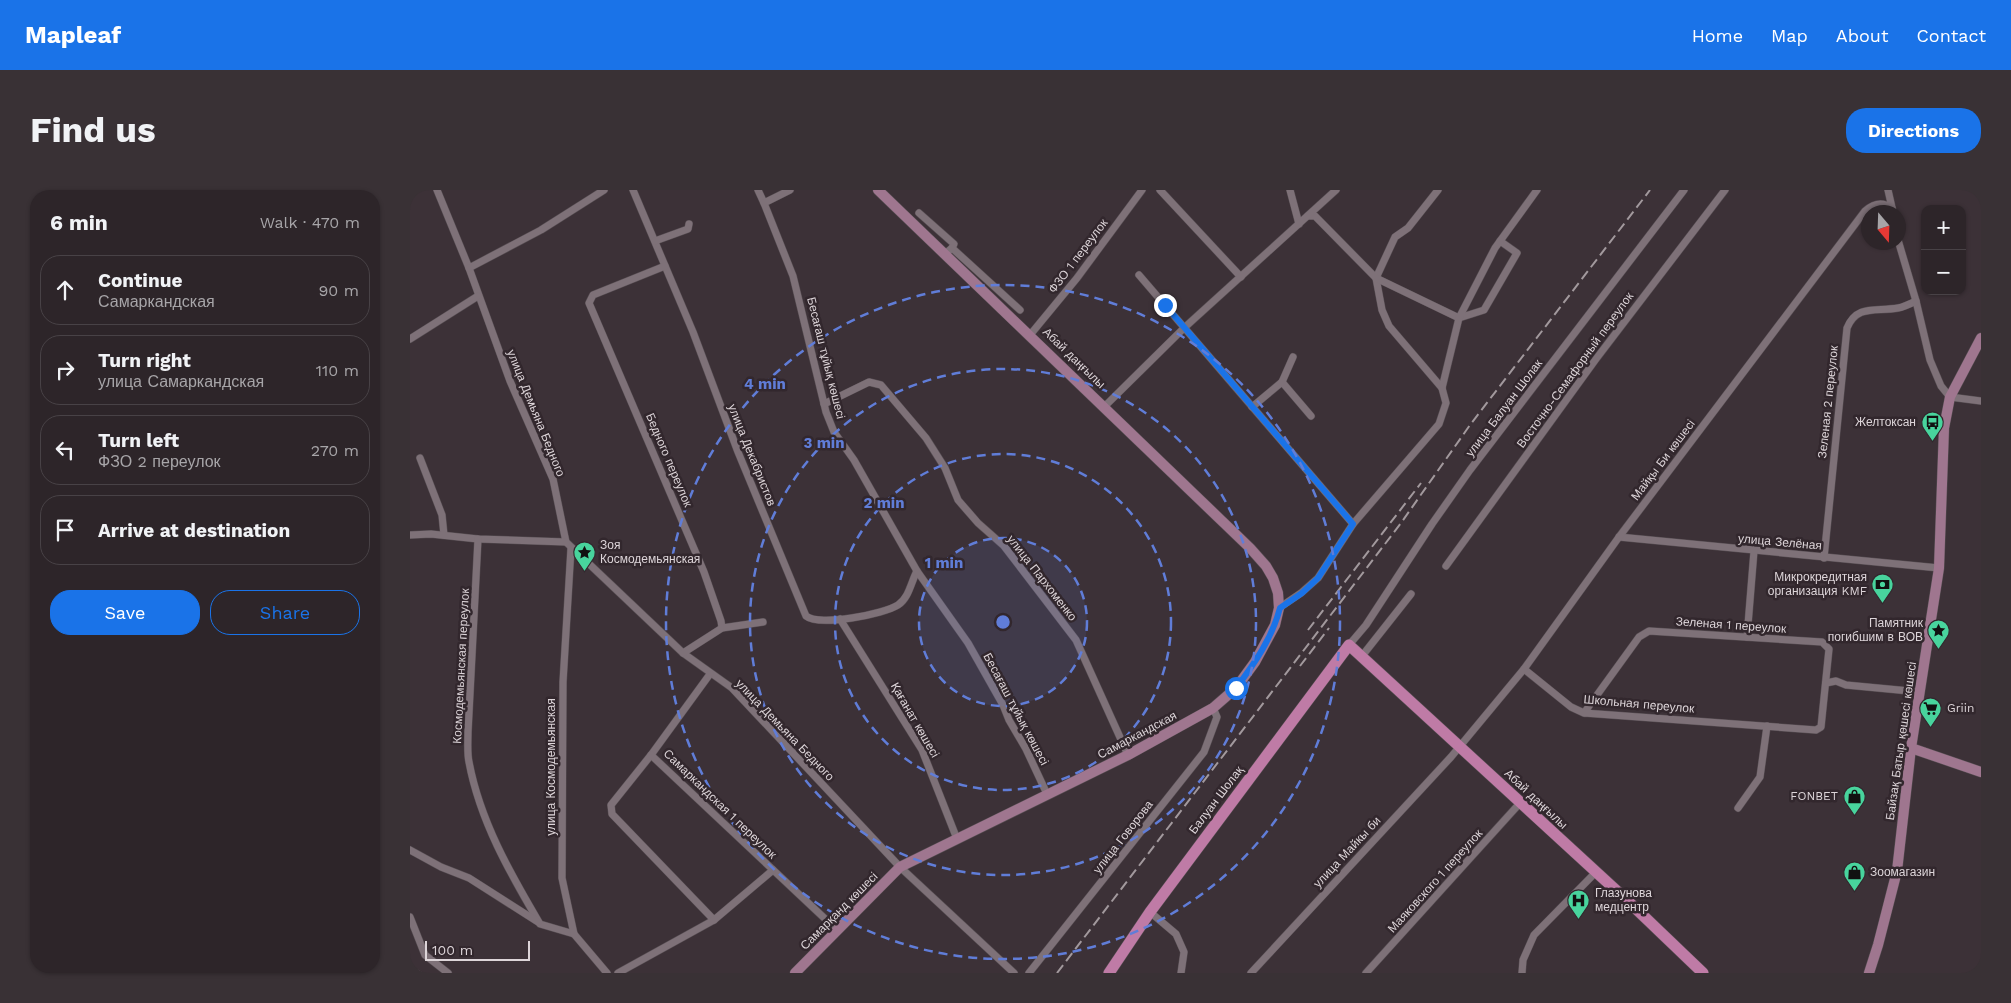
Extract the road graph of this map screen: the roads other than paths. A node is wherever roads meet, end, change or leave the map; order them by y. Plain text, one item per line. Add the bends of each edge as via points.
1 (437, 190) edge
2 (604, 190) edge
3 (633, 190) edge
4 (758, 190) edge
5 (790, 190) edge
6 (878, 190) edge
7 (1142, 190) edge
8 (1160, 190) edge
9 (1290, 190) edge
10 (1336, 190) edge
11 (1438, 190) edge
12 (1537, 190) edge
13 (1684, 190) edge
14 (1725, 190) edge
15 (1888, 190) edge
16 (764, 203) junction
17 (1871, 205) edge
18 (1887, 205) edge
19 (1892, 205) edge
20 (920, 213) dead end
21 (1307, 216) junction
22 (1861, 216) edge
23 (689, 224) dead end
24 (1299, 224) junction
25 (655, 241) junction
26 (1500, 242) junction
27 (1901, 250) edge
28 (948, 251) junction
29 (665, 266) junction
30 (469, 268) junction
31 (1140, 275) dead end
32 (1241, 276) junction
33 (1376, 278) junction
34 (478, 296) junction
35 (1916, 302) junction
36 (1020, 310) dead end
37 (1460, 318) junction
38 (1184, 328) junction
39 (1030, 334) junction
40 (410, 338) edge
41 (1981, 338) edge
42 (1293, 357) dead end
43 (1282, 382) junction
44 (1442, 388) junction
45 (1950, 397) junction
46 (1981, 401) edge
47 (824, 404) junction
48 (1104, 407) junction
49 (1252, 408) junction
50 (1311, 416) dead end
51 (420, 458) dead end
52 (1353, 524) junction
53 (410, 535) edge
54 (444, 535) junction
55 (1619, 537) junction
56 (478, 539) junction
57 (566, 542) junction
58 (571, 548) junction
59 (1754, 551) junction
60 (1824, 558) junction
61 (1446, 566) dead end
62 (1939, 568) junction
63 (918, 571) junction
64 (1411, 594) dead end
65 (1280, 608) junction
66 (840, 619) junction
67 (763, 622) dead end
68 (722, 628) junction
69 (1747, 637) junction
70 (1349, 645) junction
71 (683, 653) junction
72 (1362, 656) junction
73 (1524, 669) junction
74 (710, 674) junction
75 (1826, 683) junction
76 (1920, 692) junction
77 (1213, 708) junction
78 (1584, 713) junction
79 (1767, 726) junction
80 (1816, 730) joint
81 (1460, 747) junction
82 (1911, 748) junction
83 (651, 755) junction
84 (1128, 755) junction
85 (1981, 772) edge
86 (1047, 794) junction
87 (1520, 803) junction
88 (1738, 808) dead end
89 (957, 839) junction
90 (410, 850) edge
91 (900, 866) junction
92 (773, 870) junction
93 (1596, 872) junction
94 (1150, 912) junction
95 (410, 917) edge
96 (714, 920) junction
97 (540, 924) junction
98 (837, 930) junction
99 (574, 934) junction
100 (448, 973) edge
101 (607, 973) edge
102 (618, 973) edge
103 (795, 973) edge
104 (1014, 973) edge
105 (1029, 973) edge
106 (1109, 973) edge
107 (1181, 973) edge
108 (1252, 973) edge
109 (1366, 973) edge
110 (1522, 973) edge
111 (1703, 973) edge
112 (1869, 973) edge

1 - 30 street, улица Демьяна Бедного
2 - 30 street via 541,230
3 - 25 street, улица Декабристов
4 - 16 street, Бесағаш тұйық көшесі
5 - 16 street
6 - 28 street, Абай даңғылы
7 - 39 street, ФЗО 1 переулок via 1077,278
8 - 32 street
9 - 24 street
10 - 21 street
11 - 33 street via 1408,228 1395,237
12 - 26 street
13 - 70 street, улица Балуан Шолак via 1470,470 1366,625
14 - 61 street, Восточно-Семафорный переулок via 1596,359
15 - 19 street
16 - 47 street, Бесағаш тұйық көшесі via 793,276
17 - 18 street, Майқы Би көшесі
20 - 28 street via 954,244
21 - 24 street
21 - 33 street via 1315,216
22 - 55 street, Майқы Би көшесі
23 - 25 street via 688,229
24 - 32 street
25 - 29 street, улица Декабристов
26 - 37 street
26 - 37 street via 1517,253 1484,310
27 - 35 street
28 - 36 street
28 - 39 street, Абай даңғылы
29 - 66 street, улица Декабристов via 806,616 814,620
29 - 68 street, Бедного переулок via 593,295 589,303 704,572
30 - 34 street, улица Демьяна Бедного
31 - 38 street
32 - 38 street
33 - 37 street
33 - 44 street via 1382,310 1389,326
34 - 40 street
34 - 57 street, улица Демьяна Бедного via 510,381 553,479
35 - 45 street via 1930,360 1941,386
35 - 60 street, Зеленая 2 переулок via 1899,308 1862,310 1851,319 1847,328
37 - 44 street
38 - 48 street
38 - 49 street
39 - 48 street, Абай даңғылы
41 - 45 street, Байзақ Батыр қөшесі көшесі
42 - 43 street
43 - 49 street
43 - 50 street
44 - 52 street via 1446,404 1439,424
45 - 46 street
45 - 62 street, Байзақ Батыр қөшесі көшесі via 1944,428
47 - 63 street, Бесағаш тұйық көшесі via 834,432 854,460
47 - 84 street, улица Пархоменко via 869,382 881,385 903,409 945,468 958,500 1004,546 1076,640
48 - 65 street, Абай даңғылы via 1266,566 1273,578
49 - 52 street
51 - 54 street via 442,515
52 - 65 street via 1318,578
53 - 54 street
54 - 56 street
55 - 59 street, улица Зелёная
55 - 73 street, Майқы Би көшесі
56 - 57 street
56 - 97 street, Космодемьянская переулок via 469,761 497,848
57 - 58 street, улица Демьяна Бедного
58 - 71 street, улица Демьяна Бедного
58 - 99 street, улица Космодемьянская via 563,682 562,878
59 - 60 street, улица Зелёная
59 - 69 street
60 - 62 street, улица Зелёная
62 - 76 street, Байзақ Батыр қөшесі көшесі
63 - 66 street via 899,604 872,614
63 - 86 street, Бесағаш тұйық көшесі via 968,643
64 - 72 street
65 - 77 street, Самаркандская via 1275,625 1255,662 1236,688
66 - 89 street, Қағанат көшесі via 922,750
67 - 68 street
68 - 71 street
69 - 75 street, Зеленая 1 переулок via 1824,644 1829,649
69 - 78 street, Зеленая 1 переулок via 1644,633
70 - 72 main road, Абай даңғылы
70 - 94 main road, Балуан Шолақ
71 - 74 street, улица Демьяна Бедного
72 - 81 main road, Абай даңғылы
73 - 78 street, Школьная переулок via 1571,707
73 - 81 street, Майқы Би көшесі
74 - 83 street, Самаркандская 1 переулок
74 - 91 street, улица Демьяна Бедного via 732,688
75 - 76 street via 1836,681 1846,685
75 - 80 street, Зеленая 1 переулок via 1821,727
76 - 82 street, Байзақ Батыр қөшесі көшесі
77 - 84 street, Самаркандская
77 - 105 street, улица Говорова via 1217,717 1204,752
78 - 79 street, Школьная переулок
79 - 80 street, Школьная переулок
79 - 88 street via 1760,777
81 - 87 main road, Абай даңғылы
81 - 108 street, улица Майкы би
82 - 85 street
82 - 112 street, Байзақ Батыр қөшесі көшесі via 1896,871
83 - 92 street, Самаркандская 1 переулок
83 - 96 street, Самаркандская 1 переулок via 611,805 612,814
84 - 86 street, Самаркандская
86 - 89 street, Самаркандская
87 - 93 main road, Абай даңғылы
87 - 109 street, Маяковского 1 переулок
89 - 91 street, Самаркандская
90 - 97 street via 468,878
91 - 98 street, Самарқанд көшесі
91 - 104 street, улица Демьяна Бедного
92 - 96 street, Самаркандская 1 переулок
92 - 98 street, Самаркандская 1 переулок
93 - 110 street via 1534,934 1522,960
93 - 111 main road, Абай даңғылы
94 - 106 main road, Балуан Шолақ
94 - 107 street via 1176,934 1184,952
95 - 100 street via 425,955
96 - 102 street, Самаркандская 1 переулок
97 - 99 street
98 - 103 street, Самарқанд көшесі
99 - 101 street, улица Космодемьянская

